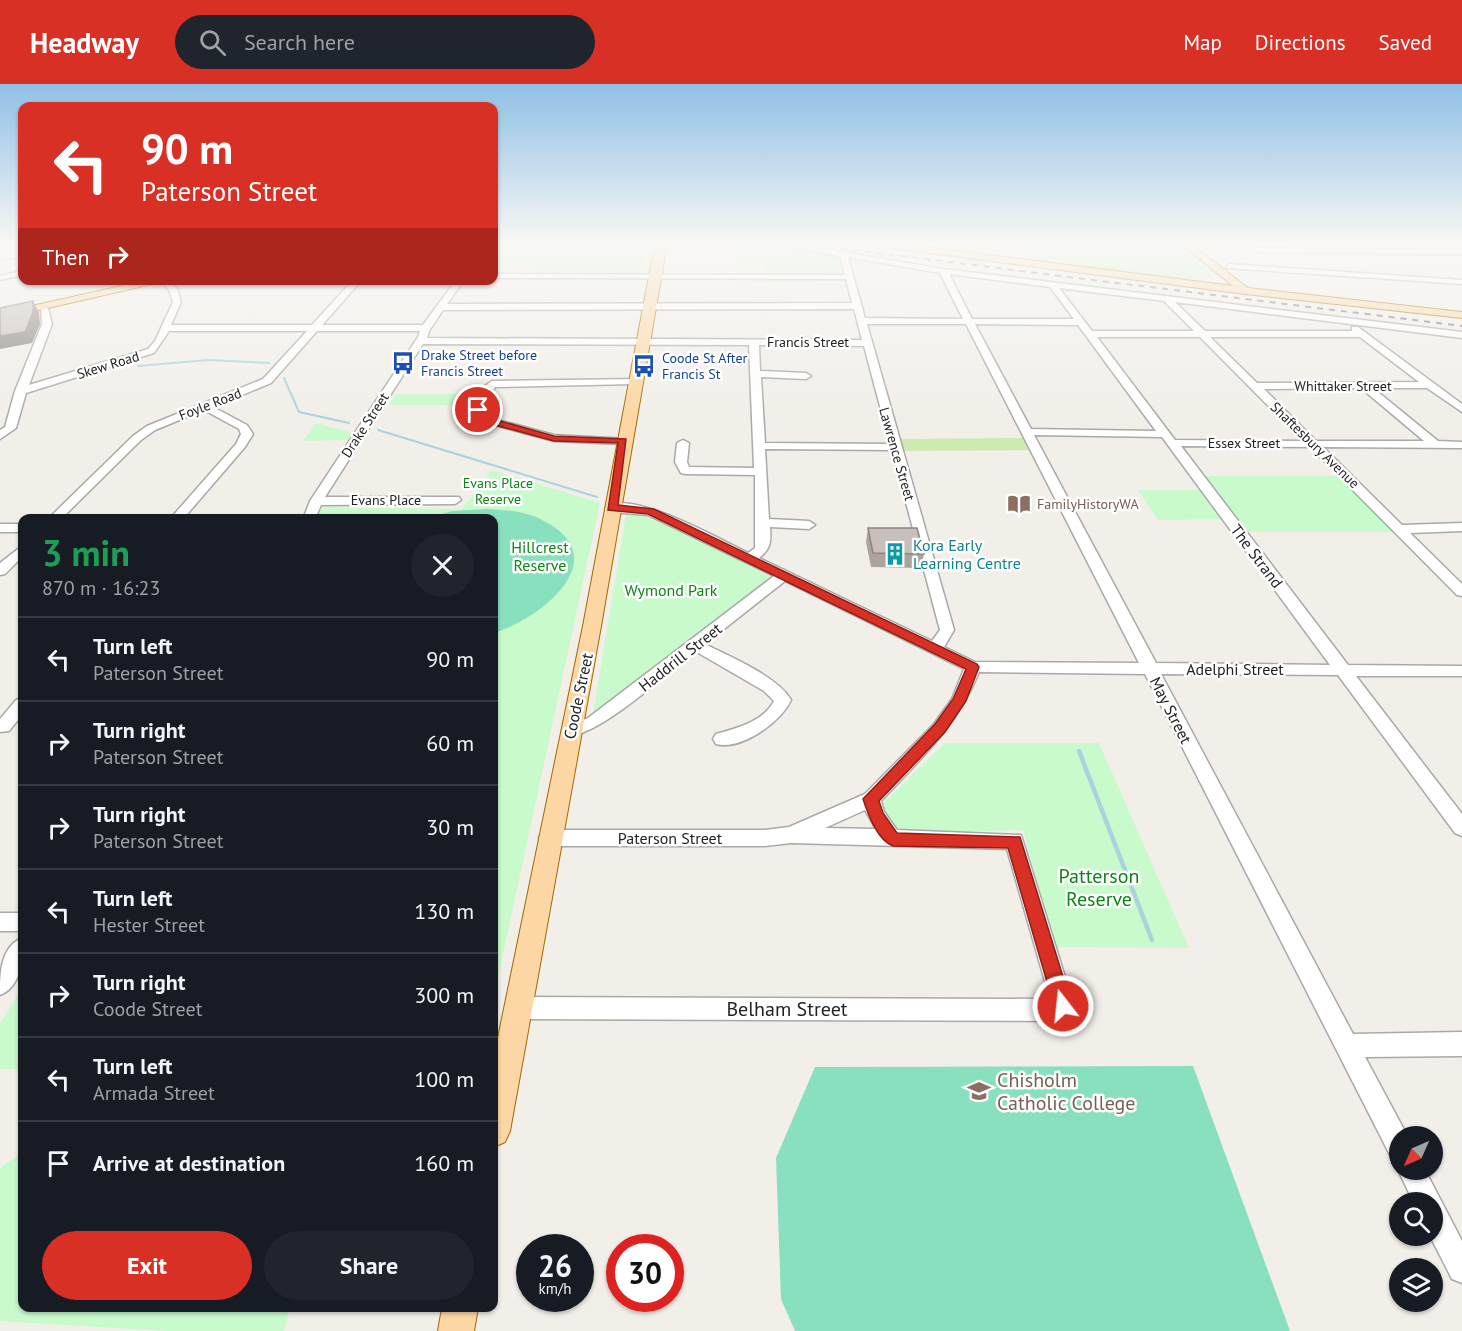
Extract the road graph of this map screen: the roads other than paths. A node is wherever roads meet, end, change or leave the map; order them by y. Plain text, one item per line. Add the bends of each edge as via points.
1 (70, 302) edge
2 (175, 302) edge
3 (337, 302) edge
4 (445, 302) edge
5 (649, 302) edge
6 (855, 302) edge
7 (961, 302) edge
8 (1065, 302) edge
9 (1170, 302) edge
10 (1193, 302) edge
11 (1349, 302) edge
12 (648, 306) junction
13 (856, 306) junction
14 (442, 307) junction
15 (44, 308) junction
16 (0, 316) edge
17 (1462, 316) edge
18 (860, 321) junction
19 (1344, 321) junction
20 (972, 322) junction
21 (1080, 322) junction
22 (166, 328) junction
23 (313, 328) junction
24 (426, 328) junction
25 (1088, 334) junction
26 (1203, 334) junction
27 (1362, 334) junction
28 (1460, 335) edge
29 (420, 341) junction
30 (641, 341) junction
31 (754, 342) junction
32 (866, 343) junction
33 (756, 374) junction
34 (806, 376) dead end
35 (634, 381) junction
36 (1430, 385) junction
37 (1255, 386) junction
38 (1364, 386) junction
39 (20, 391) junction
40 (204, 406) junction
41 (1462, 409) edge
42 (1029, 432) junction
43 (0, 436) edge
44 (1167, 438) junction
45 (623, 441) junction
46 (683, 443) dead end
47 (1313, 444) junction
48 (1435, 445) junction
49 (1462, 445) edge
50 (759, 446) junction
51 (894, 447) junction
52 (760, 472) junction
53 (455, 500) dead end
54 (612, 508) junction
55 (309, 512) edge
56 (59, 514) edge
57 (180, 514) edge
58 (762, 523) junction
59 (808, 525) dead end
60 (1462, 527) edge
61 (0, 528) edge
62 (18, 528) edge
63 (1400, 529) junction
64 (18, 554) edge
65 (749, 558) junction
66 (0, 572) edge
67 (784, 575) junction
68 (1462, 592) edge
69 (696, 645) junction
70 (934, 649) junction
71 (973, 667) junction
72 (1150, 669) junction
73 (1342, 670) junction
74 (1462, 671) edge
75 (18, 708) edge
76 (1, 727) edge
77 (18, 728) edge
78 (571, 731) junction
79 (722, 739) dead end
80 (871, 799) junction
81 (1462, 828) edge
82 (791, 835) junction
83 (549, 838) junction
84 (893, 839) junction
85 (0, 922) edge
86 (18, 922) edge
87 (18, 955) edge
88 (0, 985) edge
89 (517, 1008) junction
90 (1058, 1010) joint
91 (1462, 1044) edge
92 (1346, 1046) junction
93 (498, 1110) edge
94 (1389, 1127) edge
95 (1443, 1233) edge
96 (1462, 1269) edge
97 (459, 1312) edge
98 (456, 1331) edge

1 - 15 main road
2 - 22 street, Skew Road
3 - 23 street, Foyle Road
4 - 14 street, Drake Street
5 - 12 main road, Coode Street
6 - 13 street, Lawrence Street
7 - 20 street, May Street
8 - 21 street, The Strand
9 - 26 street, Shaftesbury Avenue
10 - 19 street
11 - 17 main road
12 - 13 street
12 - 14 street
12 - 30 main road, Coode Street
13 - 18 street, Lawrence Street
14 - 24 street, Drake Street
15 - 16 main road
15 - 39 street via 47,324
18 - 20 street
18 - 32 street, Lawrence Street
19 - 27 street
19 - 28 street
20 - 21 street
20 - 42 street, May Street
21 - 25 street, The Strand
22 - 23 street
22 - 39 street, Skew Road via 156,346 140,356
23 - 24 street
23 - 40 street, Foyle Road via 267,381
24 - 29 street, Drake Street
25 - 26 street
25 - 44 street, The Strand
26 - 27 street
26 - 37 street, Shaftesbury Avenue
27 - 36 street
29 - 30 street, Francis Street
29 - 55 street, Drake Street
30 - 31 street, Francis Street
30 - 35 main road, Coode Street
31 - 32 street, Francis Street
31 - 33 street
32 - 51 street, Lawrence Street
33 - 34 street
33 - 50 street
35 - 45 main road, Coode Street
35 - 45 street via 492,384 478,410 483,419 554,438
36 - 38 street, Whittaker Street
36 - 41 street
37 - 38 street, Whittaker Street
37 - 47 street, Shaftesbury Avenue
38 - 48 street
39 - 43 street via 10,428
40 - 56 street, Foyle Road via 166,420 137,438
40 - 57 street via 243,427 247,434
42 - 44 street, Essex Street
42 - 72 street, May Street
44 - 47 street, Essex Street
44 - 73 street, The Strand
45 - 54 main road, Coode Street
46 - 52 street via 681,462 686,470
47 - 48 street, Essex Street
47 - 63 street, Shaftesbury Avenue
48 - 49 street, Essex Street
50 - 51 street
50 - 52 street
51 - 70 street, Lawrence Street via 947,630
52 - 58 street
53 - 55 street, Evans Place
54 - 65 street via 651,512
54 - 78 main road, Coode Street
58 - 59 street
58 - 65 street via 763,547
60 - 63 street
61 - 62 street
63 - 68 street, Shaftesbury Avenue
64 - 66 street
65 - 67 street
67 - 69 street, Haddrill Street
67 - 70 street
69 - 78 street, Haddrill Street via 594,722
69 - 79 street via 770,687 783,700 766,721
70 - 71 street
71 - 72 street, Adelphi Street
71 - 80 street, Paterson Street via 959,701 940,728
72 - 73 street, Adelphi Street
72 - 92 street, May Street
73 - 74 street, Adelphi Street
73 - 81 street, The Strand
75 - 76 street
76 - 77 street
78 - 83 main road, Coode Street
80 - 82 street, Paterson Street
80 - 84 street via 876,815
82 - 83 street, Paterson Street
82 - 84 street, Paterson Street
83 - 89 main road, Coode Street
84 - 90 street, Paterson Street via 1014,841 1063,1006
85 - 86 street
87 - 88 street
89 - 90 street, Belham Street
89 - 93 main road, Coode Street
91 - 92 street
92 - 94 street, May Street
95 - 96 street
97 - 98 main road

